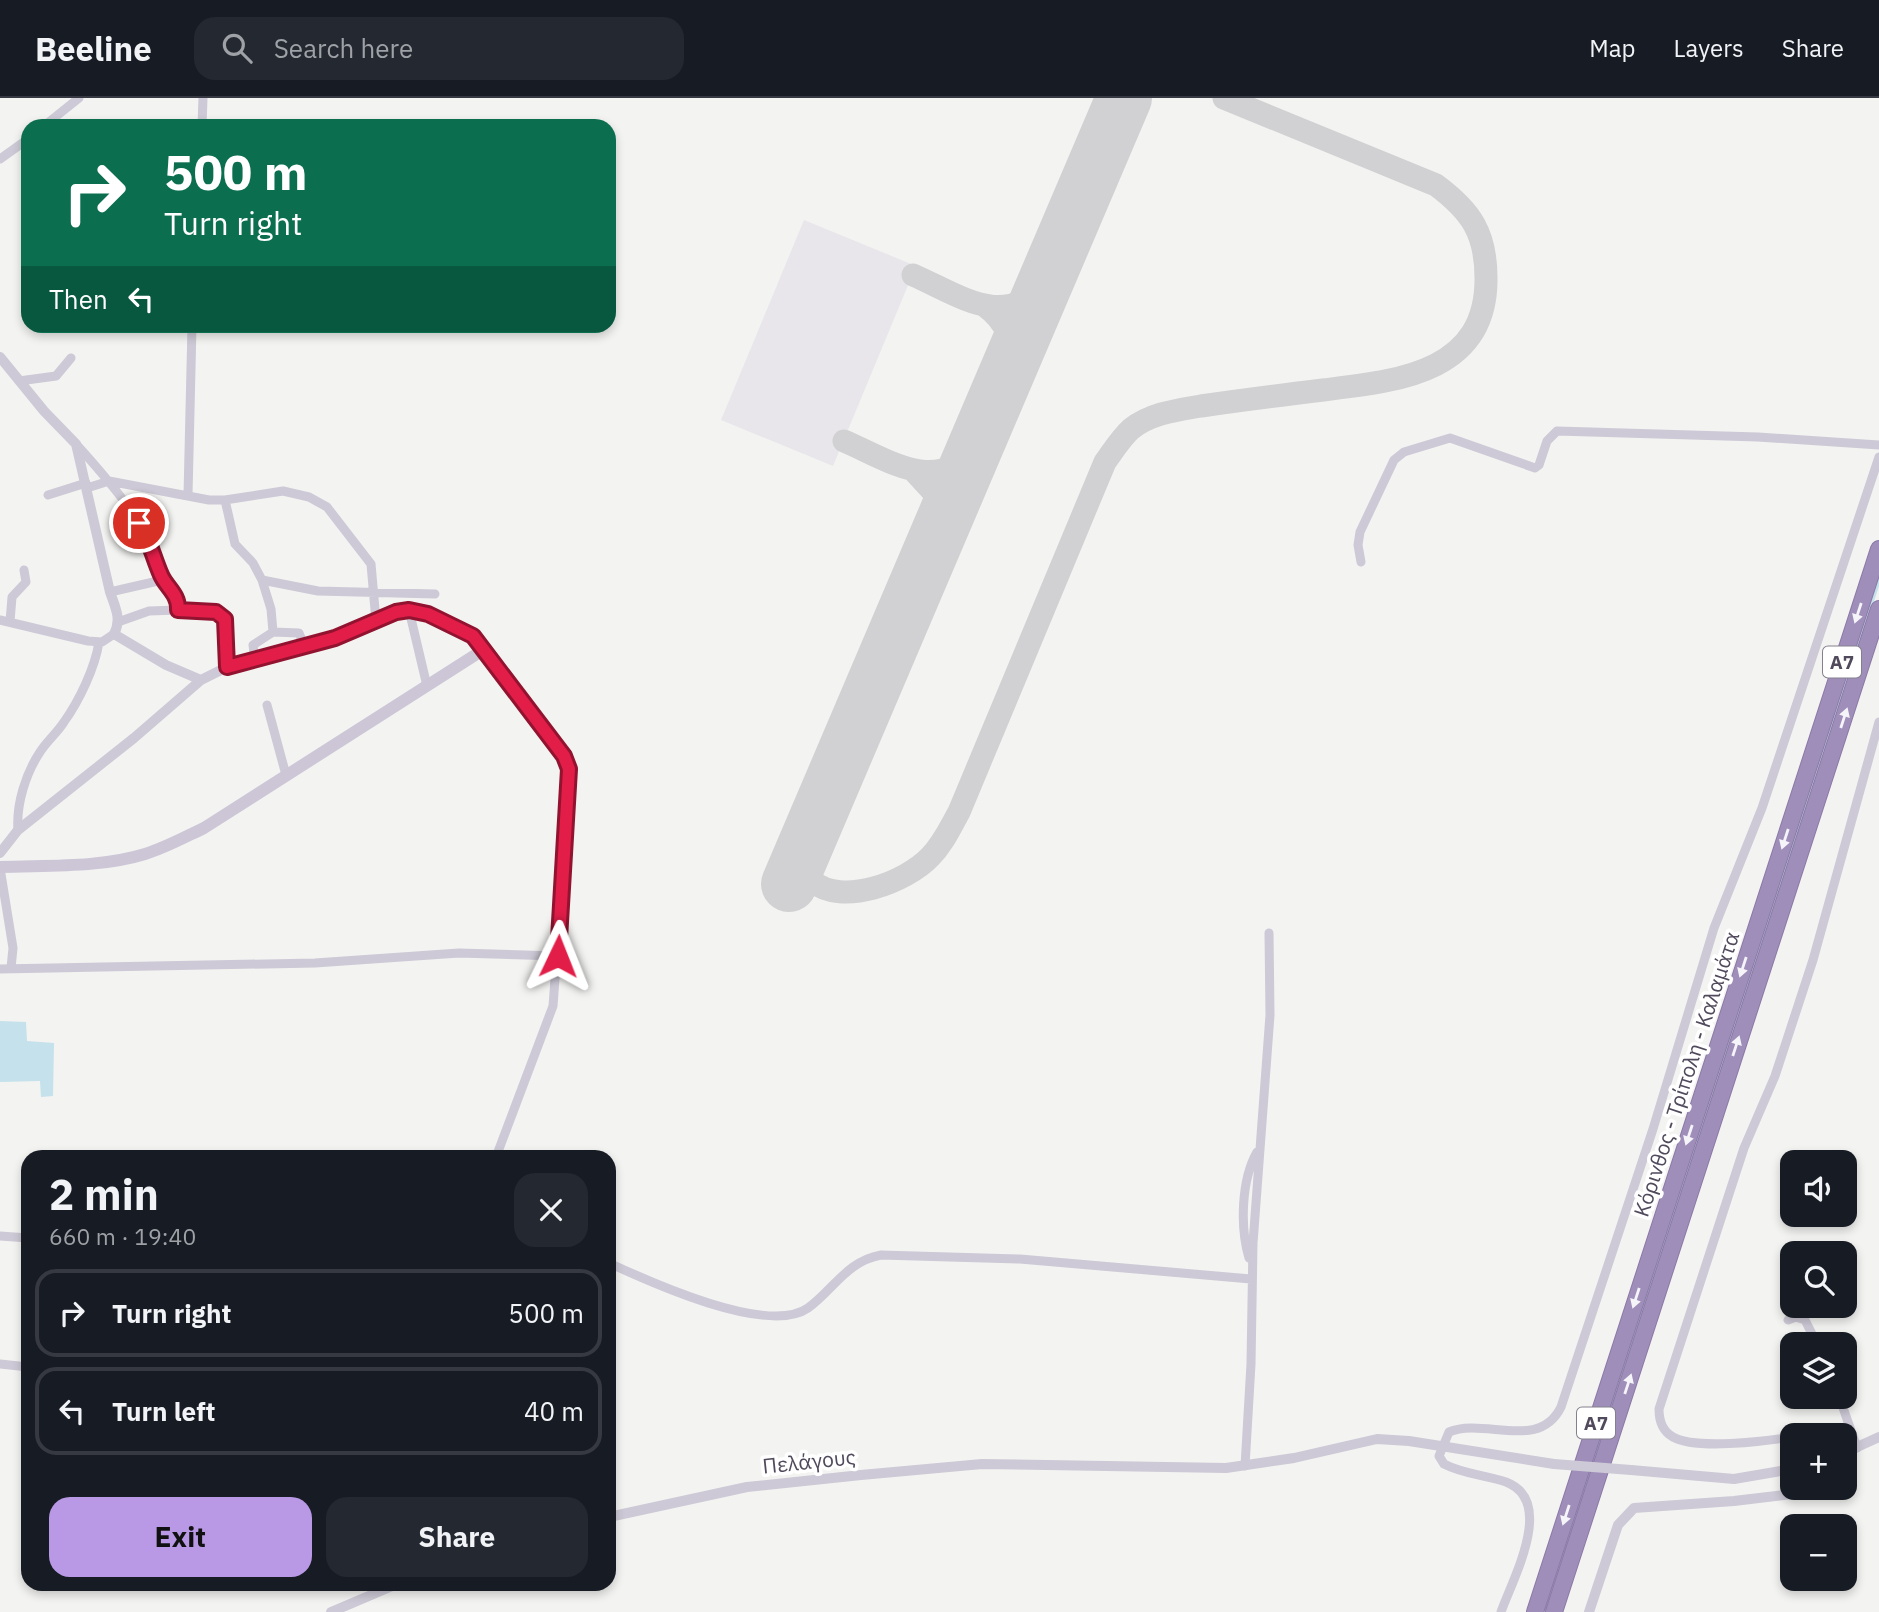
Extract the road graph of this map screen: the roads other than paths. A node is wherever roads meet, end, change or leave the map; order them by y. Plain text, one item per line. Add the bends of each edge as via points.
1 (79, 98) edge
2 (203, 98) edge
3 (53, 119) edge
4 (202, 119) edge
5 (21, 144) edge
6 (0, 159) edge
7 (192, 333) edge
8 (0, 357) edge
9 (71, 358) dead end
10 (19, 381) junction
11 (76, 444) junction
12 (1879, 445) edge
13 (1879, 457) edge
14 (109, 481) junction
15 (86, 486) junction
16 (47, 495) dead end
17 (188, 495) junction
18 (225, 500) junction
19 (1879, 549) edge
20 (1361, 562) dead end
21 (24, 570) dead end
22 (161, 576) junction
23 (262, 580) junction
24 (110, 592) junction
25 (374, 593) junction
26 (436, 594) dead end
27 (1879, 609) edge
28 (178, 610) junction
29 (409, 610) junction
30 (5, 621) edge
31 (376, 621) junction
32 (118, 622) junction
33 (273, 632) junction
34 (114, 634) junction
35 (99, 642) junction
36 (304, 645) junction
37 (483, 650) junction
38 (255, 660) junction
39 (227, 667) junction
40 (201, 680) junction
41 (427, 686) junction
42 (267, 705) dead end
43 (1879, 722) edge
44 (286, 775) junction
45 (18, 830) junction
46 (0, 853) edge
47 (0, 867) edge
48 (1784, 901) junction
49 (1764, 902) junction
50 (1748, 920) dead end
51 (1269, 933) dead end
52 (558, 956) junction
53 (1775, 961) dead end
54 (11, 968) junction
55 (0, 969) edge
56 (1709, 1052) dead end
57 (1710, 1070) junction
58 (1736, 1076) dead end
59 (1708, 1135) junction
60 (499, 1150) edge
61 (0, 1236) edge
62 (21, 1238) edge
63 (616, 1266) edge
64 (1251, 1279) junction
65 (1788, 1320) dead end
66 (1811, 1332) edge
67 (0, 1364) edge
68 (21, 1366) edge
69 (1780, 1437) edge
70 (1879, 1437) edge
71 (1441, 1446) junction
72 (1857, 1448) edge
73 (1245, 1466) junction
74 (1780, 1471) edge
75 (1780, 1495) edge
76 (616, 1516) edge
77 (380, 1591) edge
78 (331, 1612) edge
79 (1501, 1612) edge
80 (1535, 1612) edge
81 (1554, 1612) edge
82 (1589, 1612) edge

1 - 3 street
2 - 4 street
5 - 6 street
7 - 17 street
8 - 10 street
9 - 10 street via 55,376
10 - 11 street
11 - 14 street
11 - 15 street
12 - 20 street via 1557,431 1548,439 1535,468 1444,438 1394,460 1360,532
13 - 71 street via 1762,808 1713,928 1653,1129 1561,1407 1552,1422 1539,1429 1458,1429 1449,1432
14 - 15 street
14 - 17 street
14 - 22 street via 149,540
15 - 16 street
15 - 24 street
17 - 18 street
18 - 23 street via 235,544
18 - 25 street via 283,491 320,503 332,512 371,565
19 -> 49 highway, Κόρινθος - Τρίπολη - Καλαμάτα / Α7
21 - 30 street via 26,582 12,597
22 - 24 street via 151,583
22 - 28 street via 171,587
23 - 25 street via 318,591
23 - 33 street
24 - 32 street
25 - 26 street
25 - 31 street
48 -> 27 highway, Κόρινθος - Τρίπολη - Καλαμάτα / Α7
28 - 32 street via 149,611
28 - 39 street via 223,616
29 - 31 street
29 - 37 street via 462,628
29 - 41 street
30 - 35 street
31 - 36 street
32 - 34 street
33 - 36 street via 299,634
33 - 38 street via 253,645
34 - 35 street
34 - 40 street
35 - 45 street via 64,722 32,767
36 - 38 street
37 - 41 main road
37 - 52 street via 564,756 569,771
38 - 39 street
39 - 40 street
40 - 45 street
41 - 44 main road
42 - 44 street
43 - 69 street via 1809,973 1775,1076 1744,1148 1659,1409 1667,1433 1688,1441
44 - 47 main road via 204,828 144,855
45 - 46 street
47 - 54 street via 13,948
48 - 53 highway
59 -> 48 highway, Κόρινθος - Τρίπολη - Καλαμάτα / Α7
49 - 50 highway
49 -> 57 highway, Κόρινθος - Τρίπολη - Καλαμάτα / Α7
51 - 64 street via 1270,1015
52 - 54 street via 458,953 301,963
52 - 60 street via 551,1015
54 - 55 street
56 - 57 highway
57 -> 80 highway, Κόρινθος - Τρίπολη - Καλαμάτα / Α7
58 - 59 highway
81 -> 59 highway, Κόρινθος - Τρίπολη - Καλαμάτα / Α7
61 - 62 street
63 - 64 street via 658,1285 774,1317 806,1309 852,1267 880,1255 1020,1259
64 - 73 street
65 - 66 street via 1805,1320
67 - 68 street
70 - 72 street
71 - 73 street, Πελάγους via 1377,1439
71 - 74 street, Πελάγους, bridge via 1554,1464 1734,1479
71 - 79 street via 1439,1456 1444,1464 1508,1483 1530,1504 1528,1536
73 - 76 street, Πελάγους via 949,1466 767,1484
75 - 82 street via 1634,1508 1618,1525
77 - 78 street

